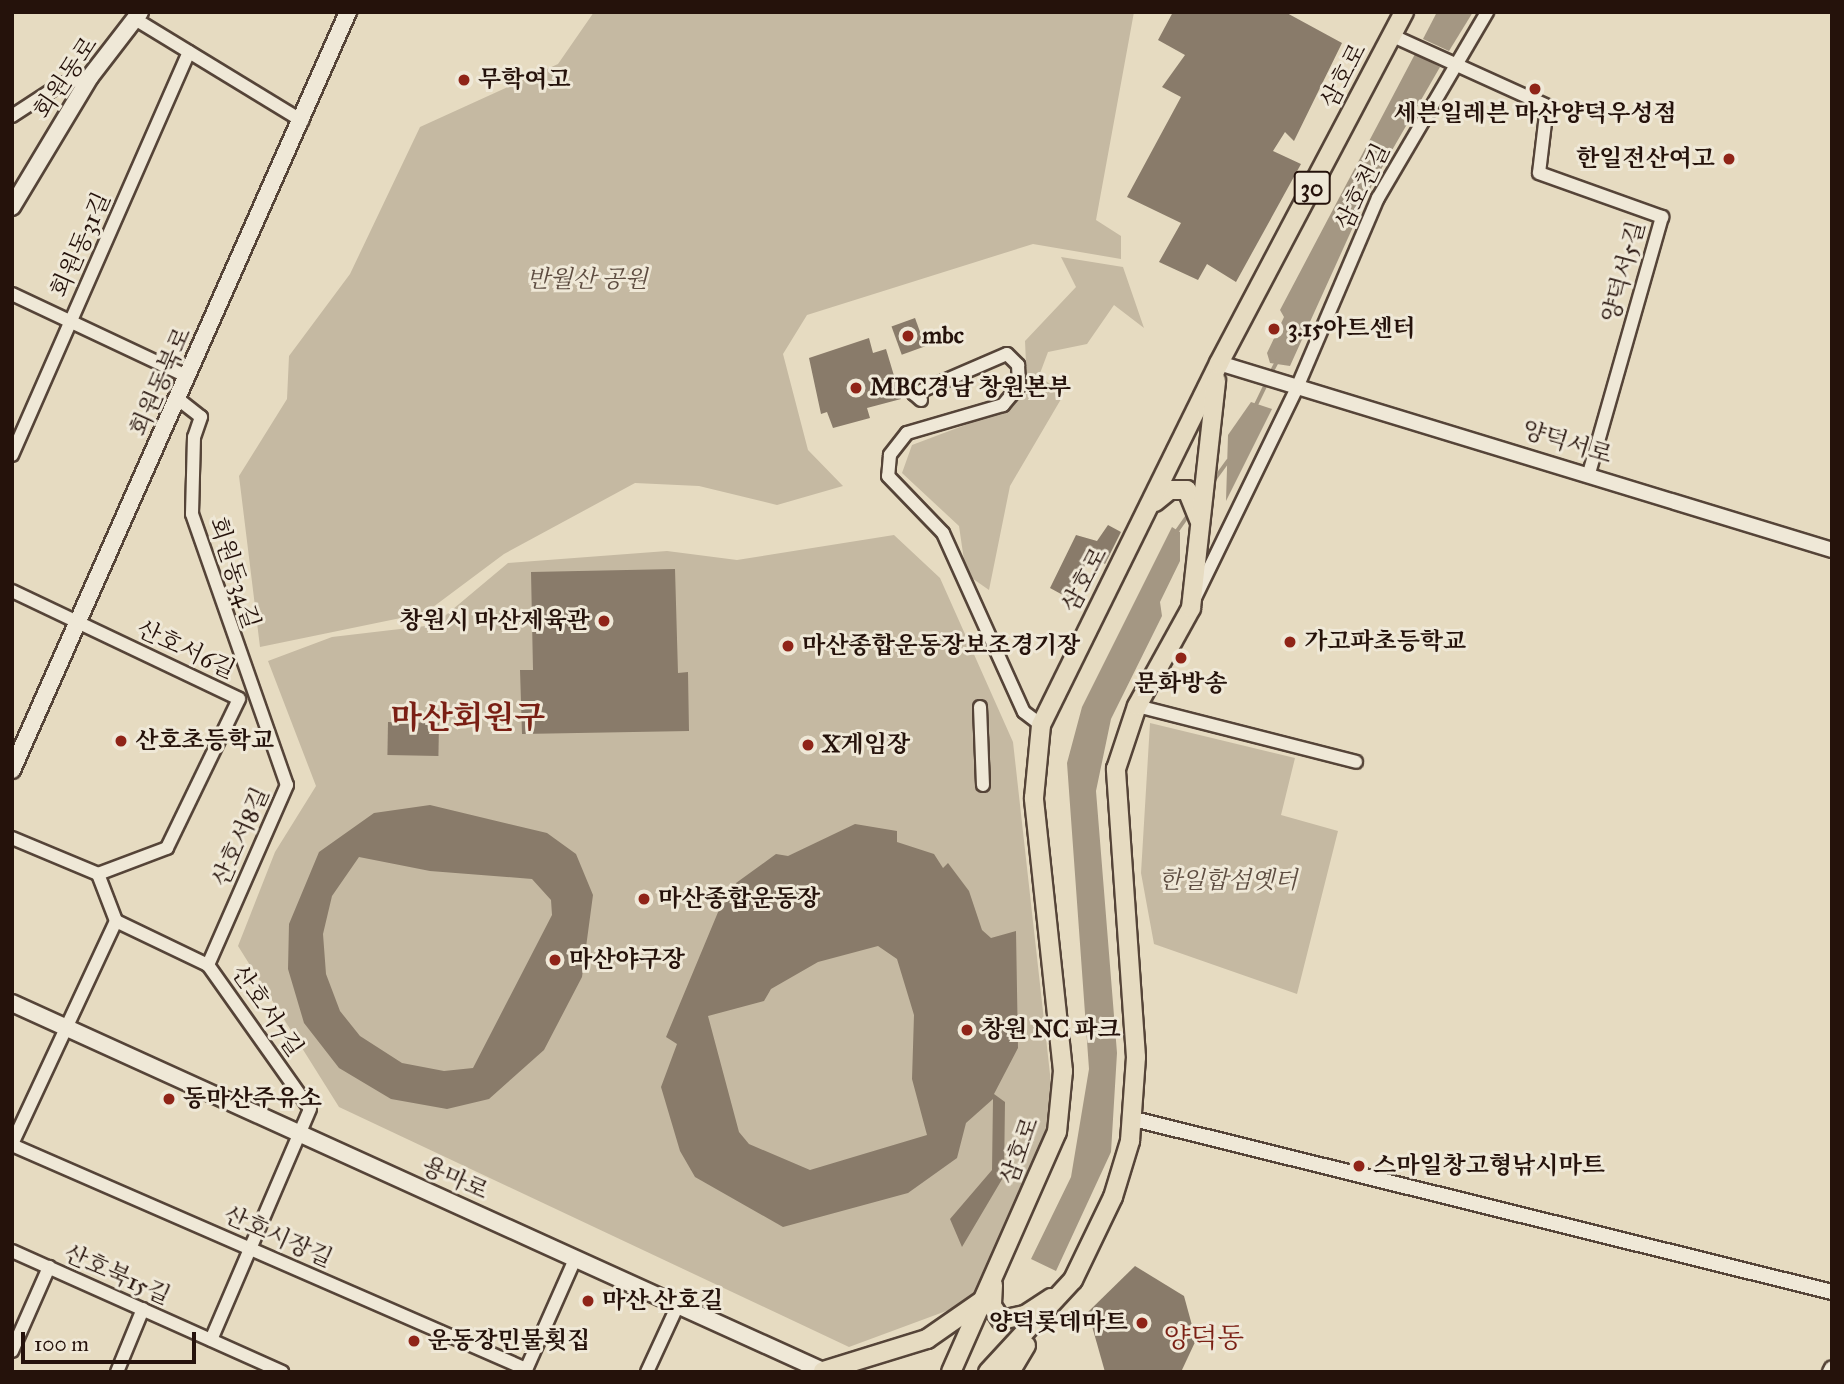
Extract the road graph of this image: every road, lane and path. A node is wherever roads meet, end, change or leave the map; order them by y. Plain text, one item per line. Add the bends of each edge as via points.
1 (348, 12) edge
2 (1404, 12) edge
3 (1487, 12) edge
4 (138, 15) edge
5 (1393, 36) junction
6 (189, 52) junction
7 (1450, 62) junction
8 (90, 77) junction
9 (12, 116) edge
10 (302, 121) junction
11 (12, 207) edge
12 (12, 294) edge
13 (71, 321) junction
14 (1219, 363) junction
15 (188, 377) junction
16 (1291, 388) junction
17 (178, 399) junction
18 (921, 400) dead end
19 (12, 455) edge
20 (1589, 473) junction
21 (1148, 513) junction
22 (1832, 550) edge
23 (1202, 551) junction
24 (12, 592) edge
25 (1191, 607) junction
26 (77, 622) junction
27 (251, 685) junction
28 (239, 699) junction
29 (1137, 706) junction
30 (980, 707) dead end
31 (1041, 725) junction
32 (1356, 762) dead end
33 (12, 770) edge
34 (983, 785) dead end
35 (12, 838) edge
36 (97, 874) junction
37 (116, 921) junction
38 (208, 965) junction
39 (12, 1003) edge
40 (66, 1028) junction
41 (1134, 1119) junction
42 (302, 1135) junction
43 (12, 1144) edge
44 (250, 1248) junction
45 (12, 1251) edge
46 (575, 1259) junction
47 (49, 1267) junction
48 (993, 1278) junction
49 (1066, 1288) junction
50 (1832, 1292) edge
51 (983, 1300) junction
52 (678, 1305) junction
53 (143, 1310) junction
54 (1047, 1313) junction
55 (211, 1340) junction
56 (12, 1351) edge
57 (526, 1370) edge
58 (117, 1372) edge
59 (282, 1372) edge
60 (647, 1372) edge
61 (824, 1372) edge
62 (951, 1372) edge
63 (988, 1372) edge
64 (1010, 1372) edge

1 - 10 main road, 회원동북로
2 - 5 main road, 삼호로 / 30
3 - 7 street, 삼호천길
4 - 6 street
4 - 8 main road, 회원동로
5 - 7 street
5 - 14 main road, 삼호로 / 30
6 - 10 street
6 - 13 street, 회원동31길
7 - 16 street, 삼호천길 via 1378,198
7 - 20 street, 양덕서5길 via 1547,106 1539,173 1662,217
8 - 9 street via 61,84
8 - 11 main road, 회원동로
10 - 15 main road, 회원동북로
12 - 13 street
13 - 15 street
13 - 19 street, 회원동31길
14 - 16 street, 양덕서로
14 - 21 main road, 삼호로
14 - 23 main road
15 - 17 main road, 회원동북로
16 - 20 street, 양덕서로
16 - 25 street, 삼호천길
17 - 26 main road, 회원동북로
17 - 27 street, 회원동34길 via 201,416 194,437 192,514
18 - 31 street via 914,394 1007,354 1018,365 1020,386 1003,405 906,433 890,455 888,476 943,533 1024,712
20 - 22 street, 양덕서로
21 - 23 main road via 1161,495 1187,490 1198,509
21 - 31 main road, 삼호로
23 - 25 main road
24 - 26 street, 산호서6길
25 - 29 main road
26 - 28 street, 산호서6길
26 - 33 main road, 회원동북로
27 - 28 street
27 - 38 street, 산호서8길 via 287,785
28 - 36 street, 산호서6길 via 167,848
29 - 32 street
29 - 41 main road via 1120,746 1114,797 1132,997
30 - 34 street
31 - 48 main road, 삼호로 via 1034,798 1061,1099 1057,1132
35 - 36 street
36 - 37 street
37 - 38 street, 산호서7길
37 - 40 street
38 - 42 street, 산호서7길 via 310,1109
39 - 40 main road, 용마로
40 - 42 main road, 용마로
40 - 43 street
41 - 49 main road via 1114,1197
41 - 50 street
42 - 44 street
42 - 46 main road, 용마로
43 - 44 street, 산호시장길
44 - 55 street
44 - 57 street, 산호시장길
45 - 47 street, 산호북15길
46 - 52 main road, 용마로
46 - 57 street
47 - 53 street, 산호북15길
47 - 56 street
48 - 49 main road via 992,1306 1008,1321
48 - 51 main road, 삼호로
49 - 54 main road
51 - 61 main road via 927,1339
51 - 62 main road, 삼호로
52 - 60 street
52 - 61 main road, 용마로
53 - 55 street, 산호북15길
53 - 58 street
54 - 63 main road
54 - 64 main road
55 - 59 street, 산호북15길

